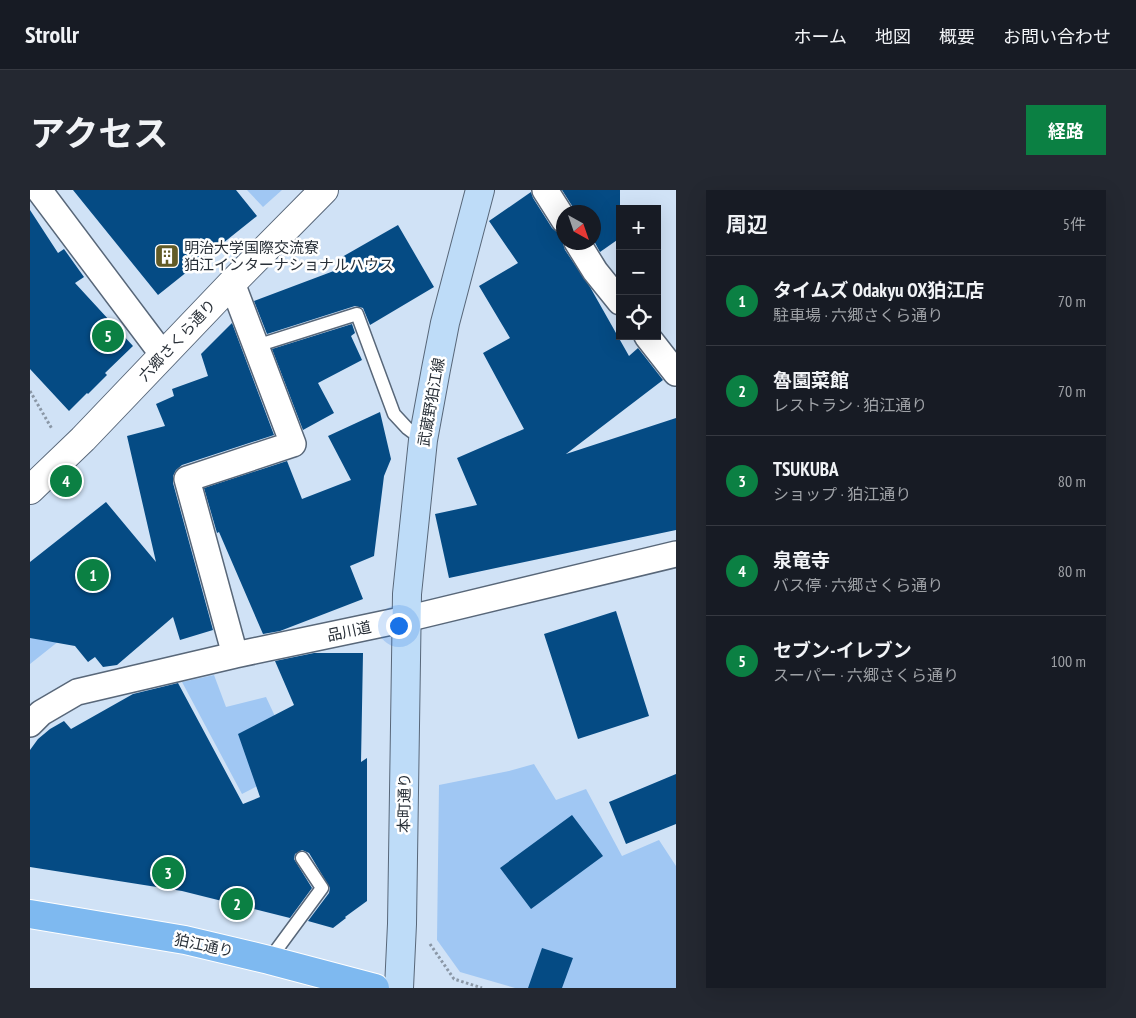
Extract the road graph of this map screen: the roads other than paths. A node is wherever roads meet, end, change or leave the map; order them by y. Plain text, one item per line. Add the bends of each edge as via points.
1 (39, 190) edge
2 (324, 190) edge
3 (480, 190) edge
4 (545, 190) edge
5 (556, 207) edge
6 (582, 250) edge
7 (232, 282) junction
8 (616, 297) edge
9 (650, 340) edge
10 (256, 346) junction
11 (163, 355) junction
12 (676, 372) edge
13 (423, 440) junction
14 (30, 490) edge
15 (676, 554) edge
16 (406, 619) junction
17 (236, 654) junction
18 (30, 724) edge
19 (302, 858) dead end
20 (30, 914) edge
21 (270, 960) junction
22 (375, 988) edge
23 (399, 988) edge

1 - 11 street
2 - 7 street, 六郷さくら通り
3 - 13 main road, 武蔵野狛江線 via 445,323
4 - 5 street
6 - 8 street
7 - 10 street
7 - 11 street, 六郷さくら通り
9 - 12 street
10 - 13 lane via 357,314 394,414
10 - 17 street via 293,444 187,479
11 - 14 street, 六郷さくら通り
13 - 16 main road, 武蔵野狛江線
15 - 16 street, 品川道
16 - 17 street, 品川道
16 - 23 main road, 本町通り
17 - 18 street, 品川道 via 77,692 41,713
19 - 21 lane via 322,888
20 - 21 main road, 狛江通り via 185,940
21 - 22 main road, 狛江通り

